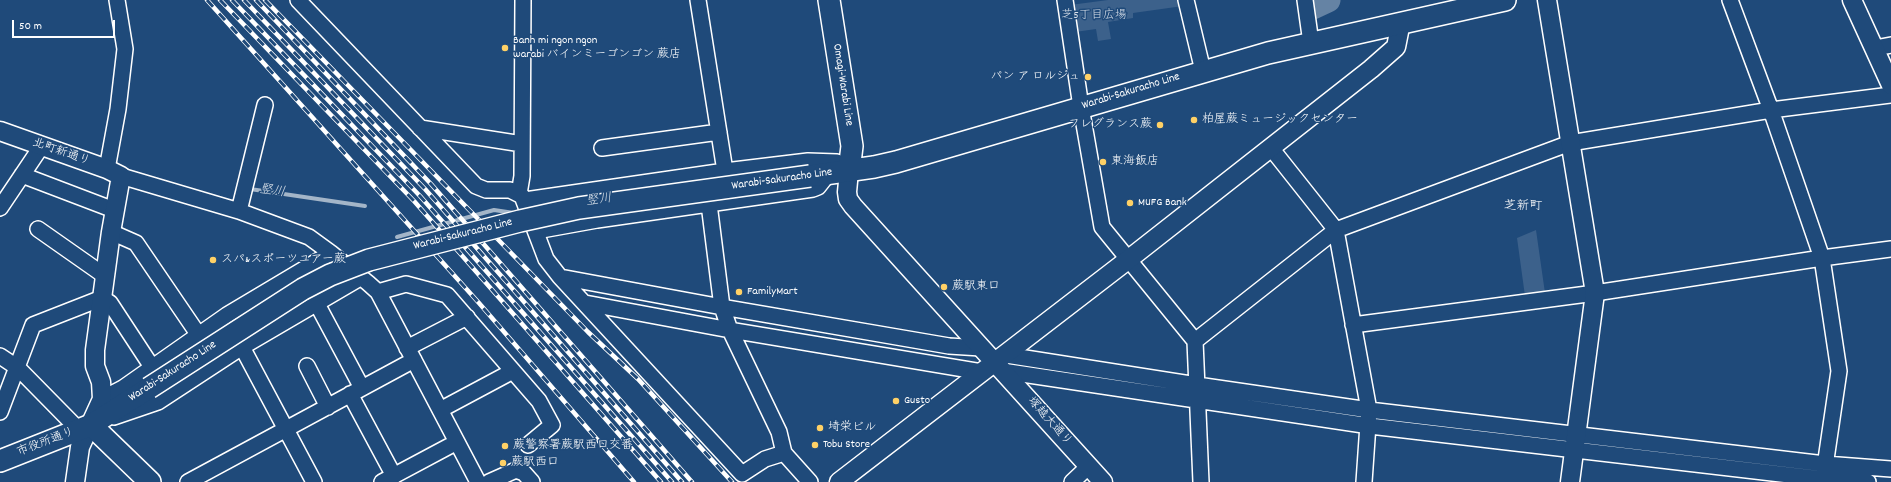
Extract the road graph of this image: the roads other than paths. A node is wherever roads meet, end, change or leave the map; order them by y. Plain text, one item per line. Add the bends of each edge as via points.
1 (117, 0) edge
2 (298, 0) edge
3 (524, 0) edge
4 (698, 0) edge
5 (829, 0) edge
6 (1065, 0) edge
7 (1186, 0) edge
8 (1305, 0) edge
9 (1505, 0) edge
10 (1547, 0) edge
11 (1730, 0) edge
12 (1852, 0) edge
13 (1397, 25) junction
14 (1311, 42) junction
15 (1883, 47) edge
16 (1203, 71) junction
17 (1891, 85) edge
18 (1891, 95) edge
19 (265, 105) dead end
20 (1081, 107) junction
21 (1771, 110) junction
22 (420, 128) junction
23 (0, 131) edge
24 (719, 132) junction
25 (1570, 143) junction
26 (522, 144) junction
27 (41, 147) junction
28 (602, 148) dead end
29 (1271, 148) junction
30 (725, 171) junction
31 (849, 171) junction
32 (114, 173) junction
33 (819, 174) junction
34 (22, 175) junction
35 (522, 197) junction
36 (709, 204) junction
37 (0, 208) edge
38 (114, 210) junction
39 (239, 211) junction
40 (38, 230) dead end
41 (1336, 230) junction
42 (536, 231) junction
43 (111, 232) junction
44 (1891, 249) edge
45 (331, 252) junction
46 (1822, 258) junction
47 (1130, 259) junction
48 (105, 276) junction
49 (560, 277) junction
50 (360, 278) junction
51 (378, 292) junction
52 (1595, 293) junction
53 (102, 298) junction
54 (316, 302) junction
55 (585, 303) junction
56 (722, 307) junction
57 (467, 317) junction
58 (1353, 325) junction
59 (730, 330) junction
60 (198, 334) junction
61 (1195, 341) junction
62 (242, 347) junction
63 (981, 348) junction
64 (410, 354) junction
65 (0, 356) edge
66 (996, 365) junction
67 (307, 366) dead end
68 (152, 367) junction
69 (18, 368) junction
70 (513, 371) junction
71 (356, 391) junction
72 (1197, 392) junction
73 (102, 399) junction
74 (328, 407) junction
75 (440, 410) junction
76 (1369, 410) junction
77 (0, 412) edge
78 (1370, 426) junction
79 (85, 428) junction
80 (286, 430) junction
81 (457, 442) junction
82 (1576, 443) junction
83 (528, 445) dead end
84 (784, 453) junction
85 (0, 460) edge
86 (1089, 466) junction
87 (1891, 469) edge
88 (1824, 475) edge
89 (1751, 476) edge
90 (388, 479) edge
91 (75, 482) edge
92 (150, 482) edge
93 (188, 482) edge
94 (314, 482) edge
95 (478, 482) edge
96 (489, 482) edge
97 (532, 482) edge
98 (810, 482) edge
99 (839, 482) edge
100 (1072, 482) edge
101 (1103, 482) edge
102 (1201, 482) edge
103 (1364, 482) edge
104 (1570, 482) edge
105 (1868, 482) edge

1 - 32 street via 125,48
2 - 22 street
3 - 26 street
4 - 24 street
5 - 31 main road, Omagi-Warabi Line via 852,146
6 - 20 street
7 - 16 street
8 - 14 street
9 - 13 main road, Warabi-Sakuracho Line
10 - 25 street
11 - 21 street
12 - 15 street
13 - 14 main road, Warabi-Sakuracho Line
13 - 29 street via 1397,42 1392,51
14 - 16 main road, Warabi-Sakuracho Line
15 - 17 street
16 - 20 main road, Warabi-Sakuracho Line
18 - 21 street
19 - 39 street
20 - 31 main road, Warabi-Sakuracho Line via 896,162
20 - 47 street via 1102,227
21 - 25 street
21 - 46 street
22 - 26 street
22 - 35 street via 476,186 486,190 510,190
23 - 27 street, 北町新通り
24 - 28 street
24 - 30 street
25 - 41 street
25 - 52 street
26 - 35 street
27 - 32 street, 北町新通り
27 - 34 street
29 - 41 street
29 - 47 street
30 - 31 street via 808,161 837,162
30 - 35 street
31 - 33 main road, Warabi-Sakuracho Line
31 - 63 street, 塚越大通り via 847,192 853,206
32 - 38 street
32 - 39 street
33 - 36 street via 818,187 813,189
33 - 79 main road, Warabi-Sakuracho Line, bridge via 579,208 369,260 330,275 304,289
34 - 37 street
34 - 38 street
35 - 42 street
36 - 42 street
36 - 56 street
38 - 43 street
39 - 45 street via 309,237
40 - 48 street
41 - 58 street
41 - 61 street
42 - 49 street via 546,259
43 - 48 street
43 - 60 street via 136,243
44 - 46 street
45 - 50 street
45 - 60 street
46 - 52 street
46 - 88 street via 1840,371
47 - 61 street
47 - 66 street
48 - 53 street
49 - 55 street
49 - 56 street
50 - 51 street
50 - 54 street
51 - 57 street via 406,284 447,295
51 - 64 street
52 - 58 street
52 - 82 street
53 - 68 street via 110,303
53 - 69 street via 33,325
53 - 73 street via 96,350
54 - 62 street
54 - 71 street
55 - 59 street
55 - 84 street via 742,474 765,459
56 - 59 street
56 - 63 street via 949,346
57 - 64 street
57 - 70 street
58 - 76 street
59 - 66 street
59 - 84 street via 779,432
60 - 68 street
61 - 72 street
62 - 79 street via 158,402
62 - 80 street
63 - 66 street, 塚越大通り
64 - 71 street
64 - 75 street
65 - 69 street
66 - 72 street
66 - 86 street, 塚越大通り
66 - 99 street
67 - 74 street
68 - 73 street via 123,388
69 - 77 street
69 - 79 street
70 - 75 street
70 - 83 street via 539,401 552,425
71 - 74 street
71 - 90 street
72 - 76 street
72 - 78 street
72 - 102 street
73 - 79 street
74 - 80 street
75 - 81 street
76 - 78 street
76 - 82 street
78 - 82 street
78 - 103 street
79 - 85 main road, 市役所通り
79 - 91 street
79 - 92 main road
80 - 93 street
80 - 94 street
81 - 90 street
81 - 95 street
82 - 88 street
82 - 89 street
82 - 104 street
84 - 98 street
86 - 100 street
86 - 101 street, 塚越大通り
87 - 88 street
88 - 89 street
88 - 105 street
96 - 97 street via 516,470 524,473

